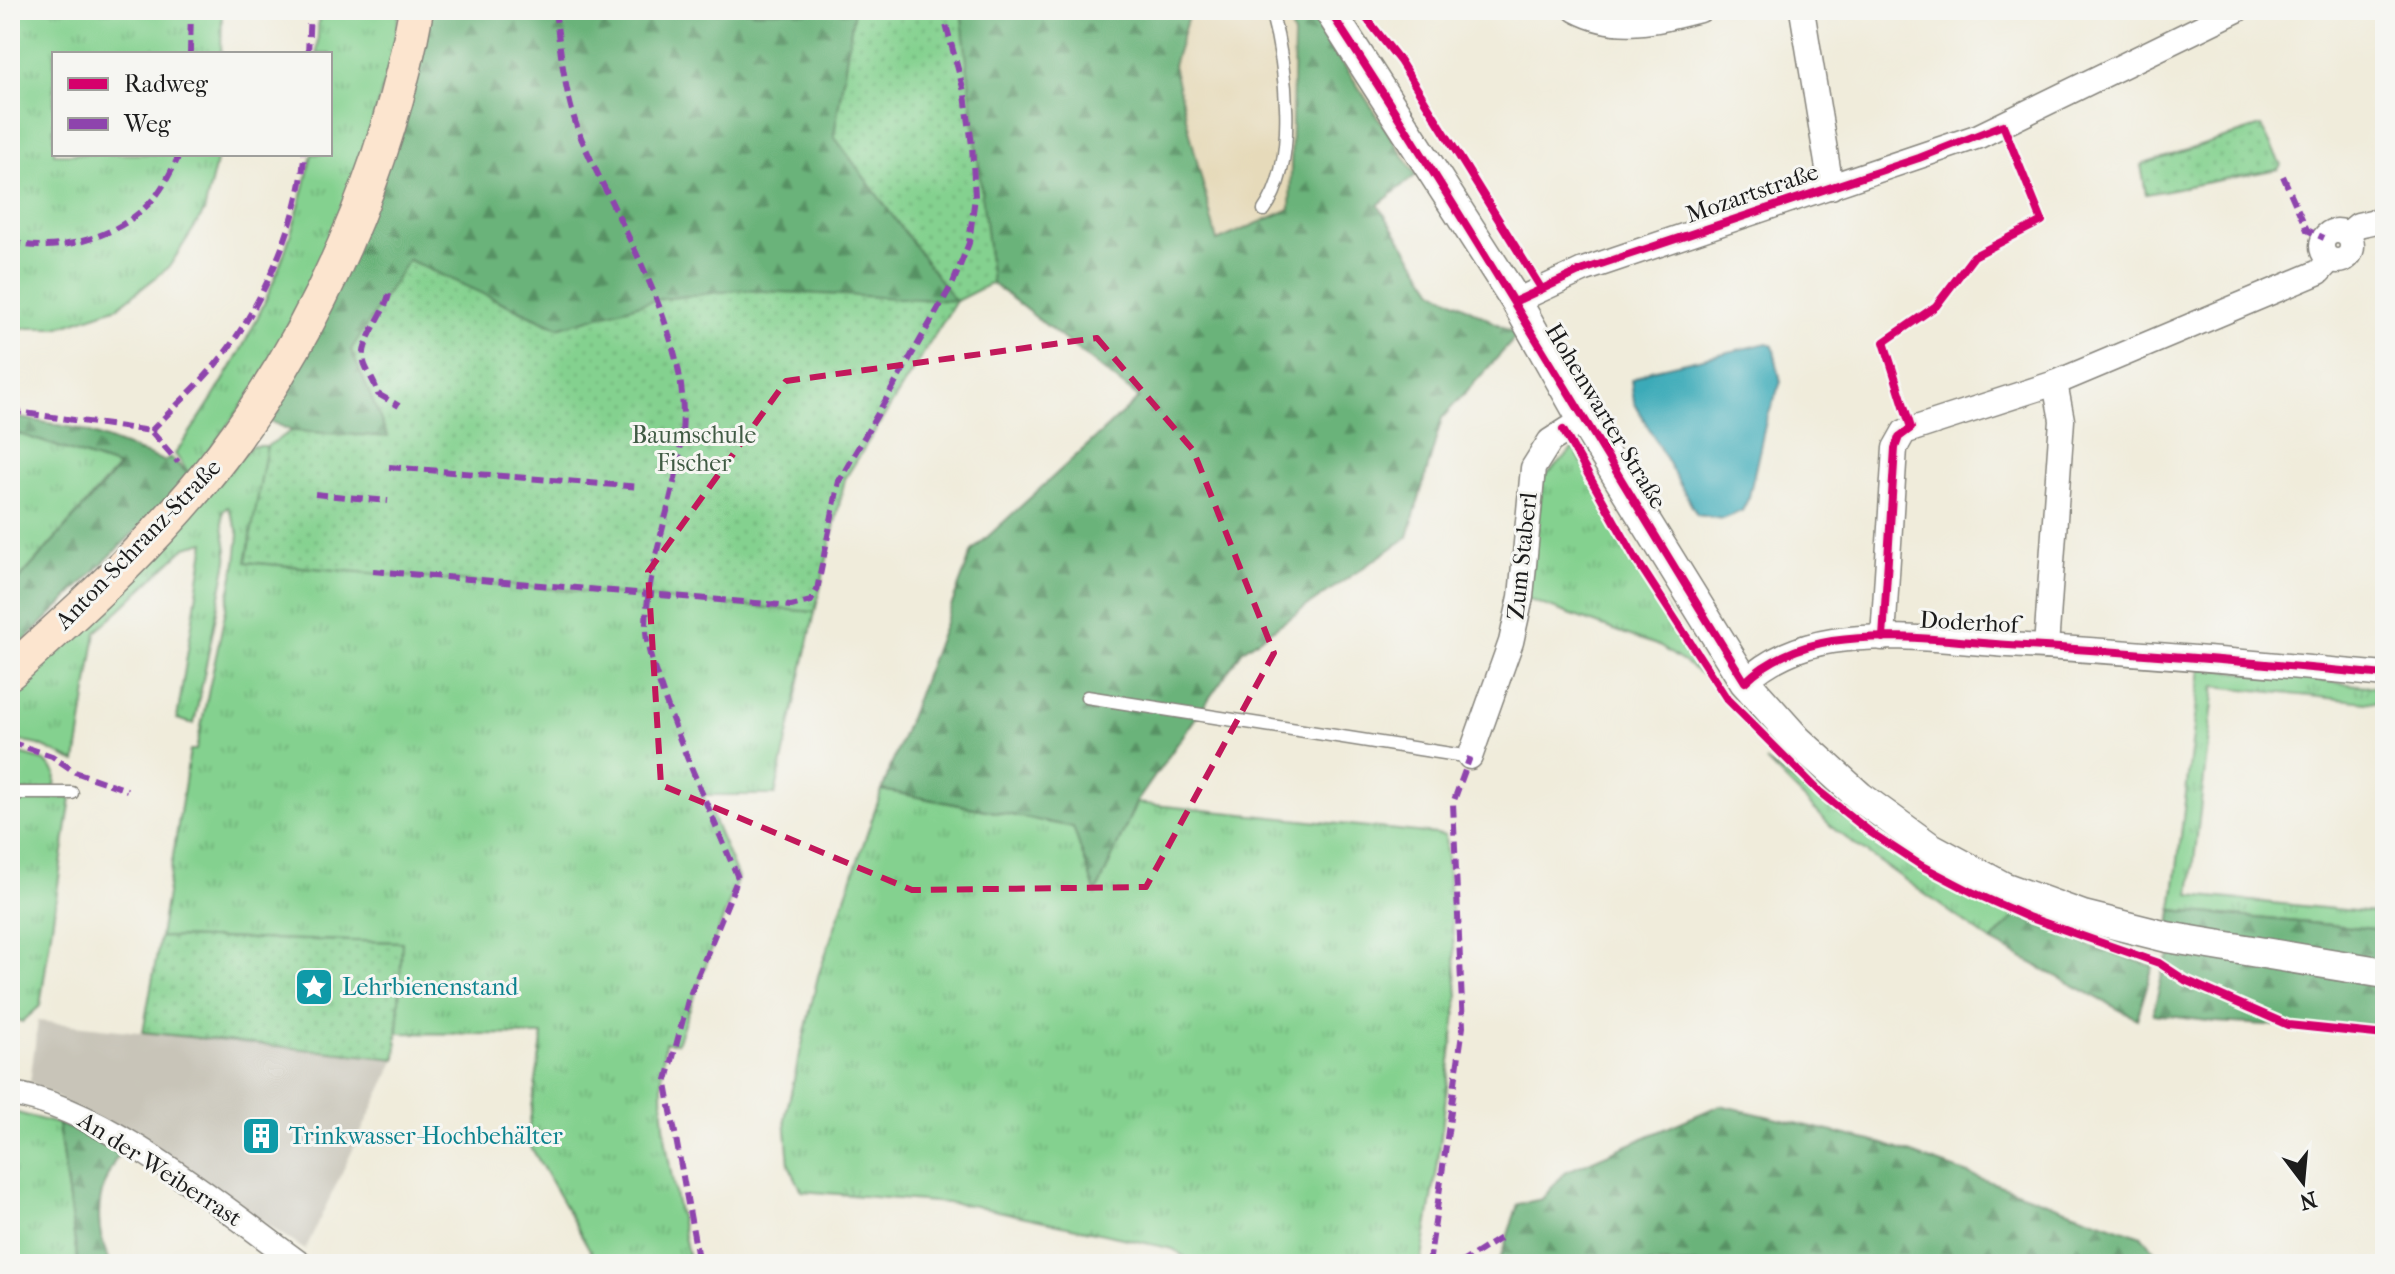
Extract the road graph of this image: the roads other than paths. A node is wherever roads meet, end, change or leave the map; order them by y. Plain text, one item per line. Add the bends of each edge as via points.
1 (416, 10) edge
2 (1271, 10) edge
3 (1329, 10) edge
4 (1576, 10) edge
5 (1700, 10) edge
6 (1802, 10) edge
7 (2237, 10) edge
8 (1831, 187) junction
9 (1264, 210) dead end
10 (2385, 219) edge
11 (1516, 301) junction
12 (2055, 383) junction
13 (1583, 420) junction
14 (1883, 638) junction
15 (2046, 647) junction
16 (10, 672) edge
17 (2385, 675) edge
18 (1745, 682) junction
19 (1087, 697) dead end
20 (1470, 757) joint
21 (10, 793) edge
22 (72, 793) dead end
23 (2385, 973) edge
24 (10, 1094) edge
25 (300, 1264) edge

1 - 16 main road, Anton-Schranz-Straße via 399,90 375,165 349,233 288,358 229,446 171,516 102,589
2 - 9 lane via 1282,60 1284,129 1275,193
3 - 11 street, Hohenwarter Straße
4 - 5 street via 1598,22 1626,23
6 - 8 street
7 - 8 street, Mozartstraße via 1979,136
8 - 11 street, Mozartstraße via 1583,270
10 - 12 street via 2324,238 2322,248 2330,260 2319,272
11 - 13 street, Hohenwarter Straße
12 - 14 street via 1911,428 1899,437
12 - 15 street via 2062,420
13 - 18 street, Hohenwarter Straße
13 - 20 street, Zum Staberl via 1550,441 1533,468 1518,612
14 - 15 street, Doderhof
14 - 18 street, Doderhof via 1829,641 1796,651 1768,663
15 - 17 street, Doderhof
18 - 23 street, Hohenwarter Straße via 1797,740 1860,797 1929,847 2003,887 2083,916 2167,937
19 - 20 lane
21 - 22 lane
24 - 25 street, An der Weiberrast via 64,1109 107,1131

